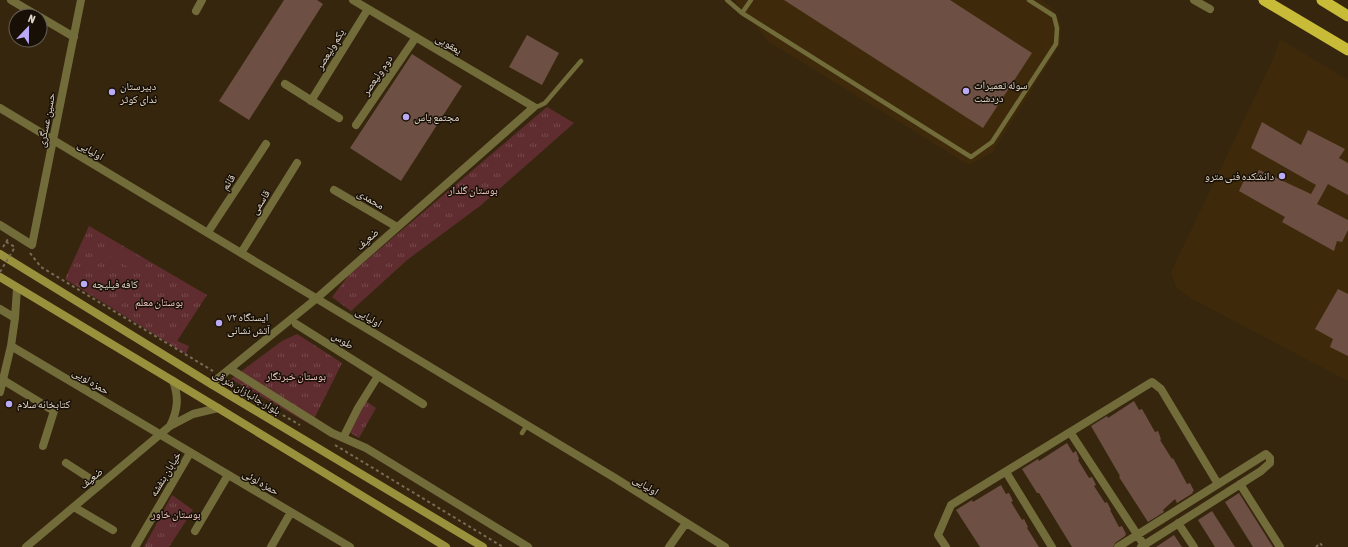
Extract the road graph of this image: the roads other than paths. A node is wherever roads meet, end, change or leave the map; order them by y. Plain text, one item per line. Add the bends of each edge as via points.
1 (11, 0) edge
2 (81, 0) edge
3 (202, 0) edge
4 (352, 0) edge
5 (727, 0) edge
6 (751, 0) edge
7 (1029, 0) edge
8 (1194, 0) edge
9 (1264, 0) edge
10 (1322, 0) edge
11 (25, 8) edge
12 (368, 9) junction
13 (1210, 9) dead end
14 (196, 12) dead end
15 (742, 12) junction
16 (1348, 16) edge
17 (48, 21) edge
18 (74, 37) junction
19 (416, 37) junction
20 (1348, 50) edge
21 (581, 61) dead end
22 (285, 84) dead end
23 (312, 101) junction
24 (534, 107) junction
25 (0, 108) edge
26 (338, 118) dead end
27 (356, 125) dead end
28 (53, 140) junction
29 (266, 144) dead end
30 (297, 163) dead end
31 (334, 190) dead end
32 (0, 225) edge
33 (397, 227) junction
34 (208, 232) junction
35 (241, 253) junction
36 (0, 254) edge
37 (0, 277) edge
38 (17, 288) junction
39 (317, 298) junction
40 (0, 309) edge
41 (15, 318) junction
42 (296, 324) dead end
43 (10, 346) junction
44 (230, 369) junction
45 (378, 376) junction
46 (3, 380) junction
47 (173, 381) junction
48 (211, 384) junction
49 (0, 392) edge
50 (422, 404) dead end
51 (218, 408) junction
52 (527, 425) junction
53 (170, 426) junction
54 (1070, 432) junction
55 (522, 433) dead end
56 (160, 435) junction
57 (343, 438) junction
58 (43, 446) dead end
59 (190, 453) junction
60 (66, 463) dead end
61 (1006, 472) junction
62 (228, 475) junction
63 (1218, 484) junction
64 (1240, 484) junction
65 (100, 485) junction
66 (74, 507) junction
67 (291, 512) junction
68 (686, 523) junction
69 (1178, 523) junction
70 (113, 530) dead end
71 (195, 531) dead end
72 (1137, 535) junction
73 (32, 546) edge
74 (347, 546) edge
75 (1142, 546) edge
76 (134, 547) edge
77 (271, 547) edge
78 (446, 547) edge
79 (483, 547) edge
80 (528, 547) edge
81 (669, 547) edge
82 (725, 547) edge
83 (946, 547) edge
84 (1052, 547) edge
85 (1118, 547) edge
86 (1194, 547) edge
87 (1280, 547) edge

1 - 11 street
2 - 18 street, حسین عسگری
3 - 14 street
4 - 12 street, یعقوبی
5 - 15 lane
6 - 15 lane
7 - 15 lane via 1054,16 1057,28 1056,44 992,142 972,156
8 - 13 street
9 - 20 highway
10 - 16 highway
12 - 19 street, یعقوبی
12 - 23 street, یکم ولیعصر
17 - 18 street
18 - 28 street, حسین عسگری
19 - 24 street, یعقوبی
19 - 27 street, دوم ولیعصر
21 - 24 lane via 545,103
22 - 23 street
23 - 26 street
24 - 33 street, ضعیف
25 - 28 street, اولیایی
28 - 32 street, حسین عسگری via 32,245
28 - 34 street, اولیایی
29 - 34 street, قائم
30 - 35 street, قاسمی
31 - 33 street, محمدی
33 - 39 street, ضعیف
34 - 35 street, اولیایی
35 - 39 street, اولیایی
36 - 48 main road, بلوار جانبازان شرقی
37 - 38 main road
38 - 41 street
38 - 47 main road
39 - 44 street, ضعیف
39 - 52 street, اولیایی
40 - 41 street
41 - 43 street
42 - 45 street, طوس
43 - 46 street
43 - 56 street, حمزه لویی
44 - 48 street, ضعیف
44 - 57 street
45 - 50 street, طوس
45 - 57 street
46 - 49 street
46 - 58 street via 54,411
47 - 51 main road
47 - 53 street via 178,404
48 - 79 main road, بلوار جانبازان شرقی
51 - 53 street via 193,414
51 - 78 main road
52 - 55 lane
52 - 68 street, اولیایی
53 - 56 street, ضعیف
54 - 61 street
54 - 63 street via 1152,382 1161,389
54 - 72 street
56 - 59 street, حمزه لوئی
56 - 65 street, ضعیف
57 - 80 street via 366,448 472,510
59 - 62 street, حمزه لوئی
59 - 76 street, خیابان بنفشه
60 - 65 street
61 - 83 street via 951,505 938,535
61 - 84 street
62 - 67 street, حمزه لوئی
62 - 71 street
63 - 64 street via 1266,454 1270,458 1270,463
63 - 72 street
64 - 69 street
64 - 87 street
65 - 66 street, ضعیف
66 - 70 street
66 - 73 street, ضعیف
67 - 74 street, حمزه لوئی
67 - 77 street
68 - 81 street
68 - 82 street, اولیایی
69 - 75 street
69 - 86 street
72 - 75 street
72 - 85 street

